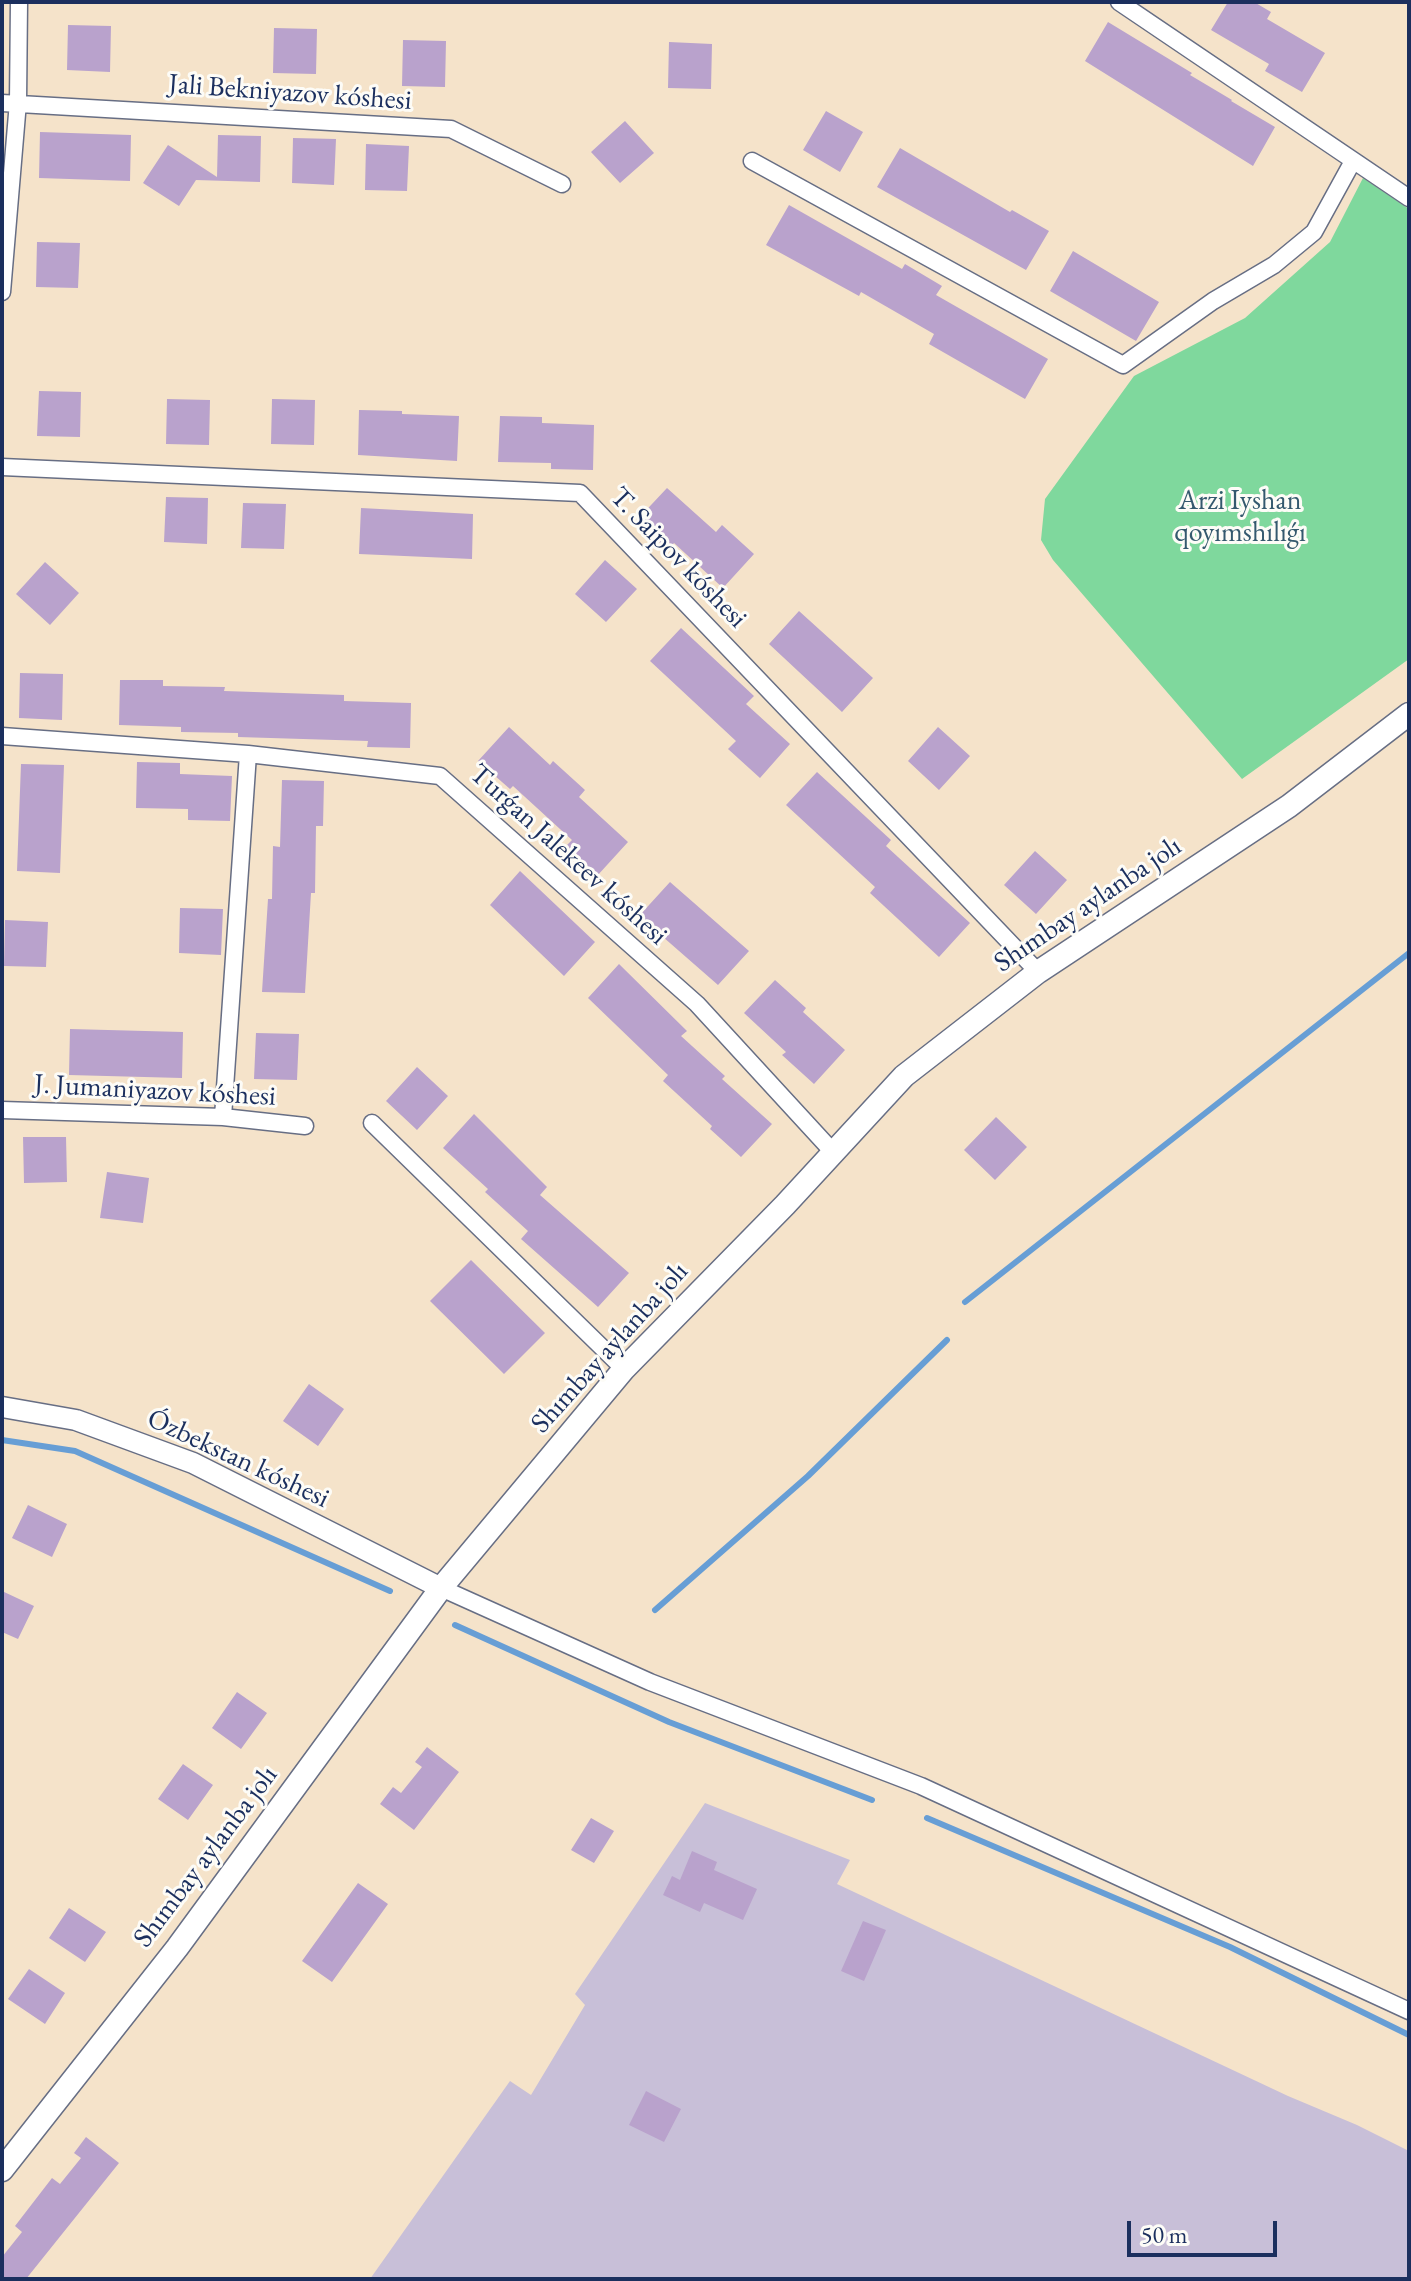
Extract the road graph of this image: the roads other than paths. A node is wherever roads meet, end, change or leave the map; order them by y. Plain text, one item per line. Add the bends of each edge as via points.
1 (19, 2) edge
2 (1119, 2) edge
3 (10, 102) edge
4 (752, 161) dead end
5 (1353, 161) junction
6 (562, 184) dead end
7 (1409, 198) edge
8 (2, 292) edge
9 (2, 467) edge
10 (1409, 714) edge
11 (2, 736) edge
12 (248, 754) junction
13 (1038, 972) junction
14 (2, 1110) edge
15 (223, 1117) junction
16 (372, 1123) dead end
17 (305, 1126) dead end
18 (833, 1152) junction
19 (624, 1369) junction
20 (2, 1407) edge
21 (441, 1588) junction
22 (1409, 2011) edge
23 (2, 2170) edge

1 - 3 street
2 - 5 street
3 - 6 street, Jali Bekniyazov kóshesi via 451,129
3 - 8 street
4 - 5 street via 1123,365 1274,265 1314,232
5 - 7 street
9 - 13 street, T. Saipov kóshesi via 580,493
10 - 13 main road, Shımbay aylanba jolı via 1289,806
11 - 12 street, Turǵan Jalekeev kóshesi
12 - 15 street
12 - 18 street, Turǵan Jalekeev kóshesi via 440,776 697,1004
13 - 18 main road, Shımbay aylanba jolı via 904,1076
14 - 15 street, J. Jumaniyazov kóshesi
15 - 17 street, J. Jumaniyazov kóshesi
16 - 19 street
18 - 19 main road, Shımbay aylanba jolı
19 - 21 main road, Shımbay aylanba jolı
20 - 21 street, Ózbekstan kóshesi via 76,1420 193,1463
21 - 22 street via 650,1682 921,1786
21 - 23 main road, Shımbay aylanba jolı via 177,1948

